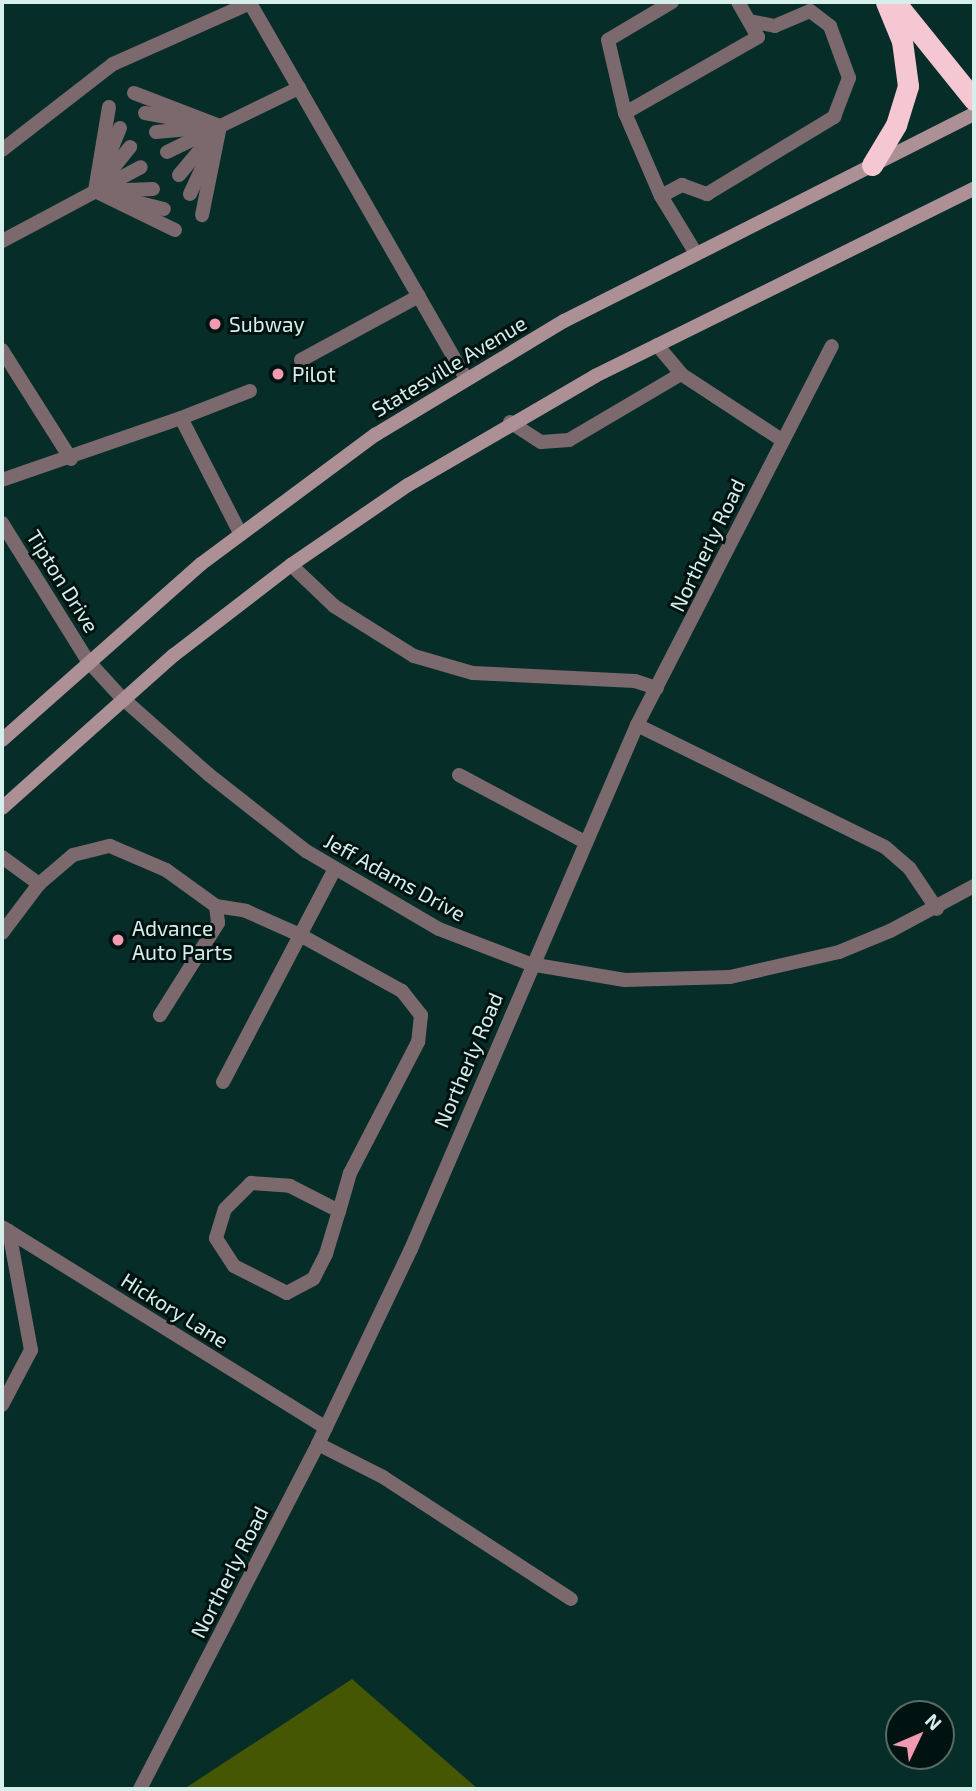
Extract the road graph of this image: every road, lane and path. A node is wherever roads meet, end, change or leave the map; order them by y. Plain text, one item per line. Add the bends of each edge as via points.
1 (673, 2) edge
2 (737, 2) edge
3 (886, 2) edge
4 (895, 2) edge
5 (749, 21) junction
6 (299, 88) junction
7 (134, 93) dead end
8 (974, 100) edge
9 (108, 107) dead end
10 (145, 113) dead end
11 (625, 113) junction
12 (974, 114) edge
13 (220, 126) junction
14 (120, 128) dead end
15 (156, 132) dead end
16 (130, 147) dead end
17 (2, 150) edge
18 (167, 152) dead end
19 (872, 165) junction
20 (141, 167) dead end
21 (180, 175) dead end
22 (153, 189) dead end
23 (974, 189) edge
24 (95, 191) junction
25 (190, 194) dead end
26 (661, 196) junction
27 (164, 209) dead end
28 (202, 215) dead end
29 (175, 230) dead end
30 (2, 241) edge
31 (695, 252) junction
32 (419, 296) junction
33 (657, 345) junction
34 (832, 346) dead end
35 (2, 350) edge
36 (301, 360) dead end
37 (681, 374) junction
38 (466, 378) junction
39 (250, 391) dead end
40 (181, 418) junction
41 (510, 422) junction
42 (782, 440) junction
43 (71, 459) junction
44 (2, 480) edge
45 (2, 523) edge
46 (240, 533) junction
47 (7, 542) edge
48 (291, 565) junction
49 (88, 661) junction
50 (657, 688) junction
51 (121, 697) junction
52 (637, 725) junction
53 (2, 740) edge
54 (459, 775) dead end
55 (2, 808) edge
56 (585, 842) junction
57 (2, 857) edge
58 (335, 869) junction
59 (38, 884) junction
60 (974, 886) edge
61 (216, 906) junction
62 (937, 909) junction
63 (2, 933) edge
64 (300, 935) junction
65 (530, 964) junction
66 (160, 1015) dead end
67 (223, 1082) dead end
68 (339, 1211) junction
69 (5, 1229) edge
70 (2, 1405) edge
71 (326, 1428) junction
72 (318, 1444) junction
73 (571, 1599) dead end
74 (140, 1789) edge

1 - 11 street via 608,40
2 - 5 street
3 - 19 highway via 902,41 908,86 896,125
4 - 8 highway
5 - 11 street via 758,37
5 - 26 street via 775,26 810,11 830,26 849,78 834,117 707,194 682,185
6 - 13 street
6 - 17 street via 250,3 113,64
6 - 32 street
7 - 13 street
9 - 24 street
10 - 13 street
11 - 26 street
12 - 19 main road, Statesville Avenue
13 - 15 street
13 - 18 street
13 - 21 street
13 - 25 street
13 - 28 street
14 - 24 street
16 - 24 street
19 - 31 main road, Statesville Avenue
20 - 24 street
22 - 24 street
23 - 33 main road
24 - 27 street
24 - 29 street
24 - 30 street
26 - 31 street
31 - 38 main road, Statesville Avenue
32 - 36 street
32 - 38 street
33 - 37 street
33 - 41 main road
34 - 42 street, Northerly Road
35 - 43 street
37 - 41 street via 569,440 541,442
37 - 42 street
38 - 46 main road, Statesville Avenue via 324,470
39 - 40 street
40 - 43 street
40 - 46 street
41 - 48 main road
42 - 50 street, Northerly Road
43 - 44 street
45 - 47 street, Tipton Drive
46 - 49 main road, Statesville Avenue
47 - 49 street, Tipton Drive
48 - 50 street via 334,606 414,656 473,673 635,681
48 - 51 main road
49 - 51 street, Tipton Drive
49 - 53 main road, Statesville Avenue
50 - 52 street, Northerly Road
51 - 55 main road
51 - 58 street, Jeff Adams Drive via 252,811
52 - 56 street, Northerly Road
52 - 62 street via 885,847 910,869
54 - 56 street
56 - 65 street, Northerly Road
57 - 59 street
58 - 64 street
58 - 65 street, Jeff Adams Drive via 439,929
59 - 61 street via 73,855 110,846 166,870
59 - 63 street
60 - 62 street, Jeff Adams Drive
61 - 64 street via 246,911
61 - 66 street via 218,923
62 - 65 street, Jeff Adams Drive via 839,952 730,977 625,980
64 - 67 street
64 - 68 street via 402,991 421,1015 418,1042 350,1173
65 - 71 street, Northerly Road via 411,1249
68 - 68 street via 313,1279 287,1293 234,1266 216,1238 225,1209 251,1183 290,1186
69 - 70 street via 31,1350
69 - 71 street, Hickory Lane
71 - 72 street, Northerly Road
72 - 73 street via 383,1477
72 - 74 street, Northerly Road

